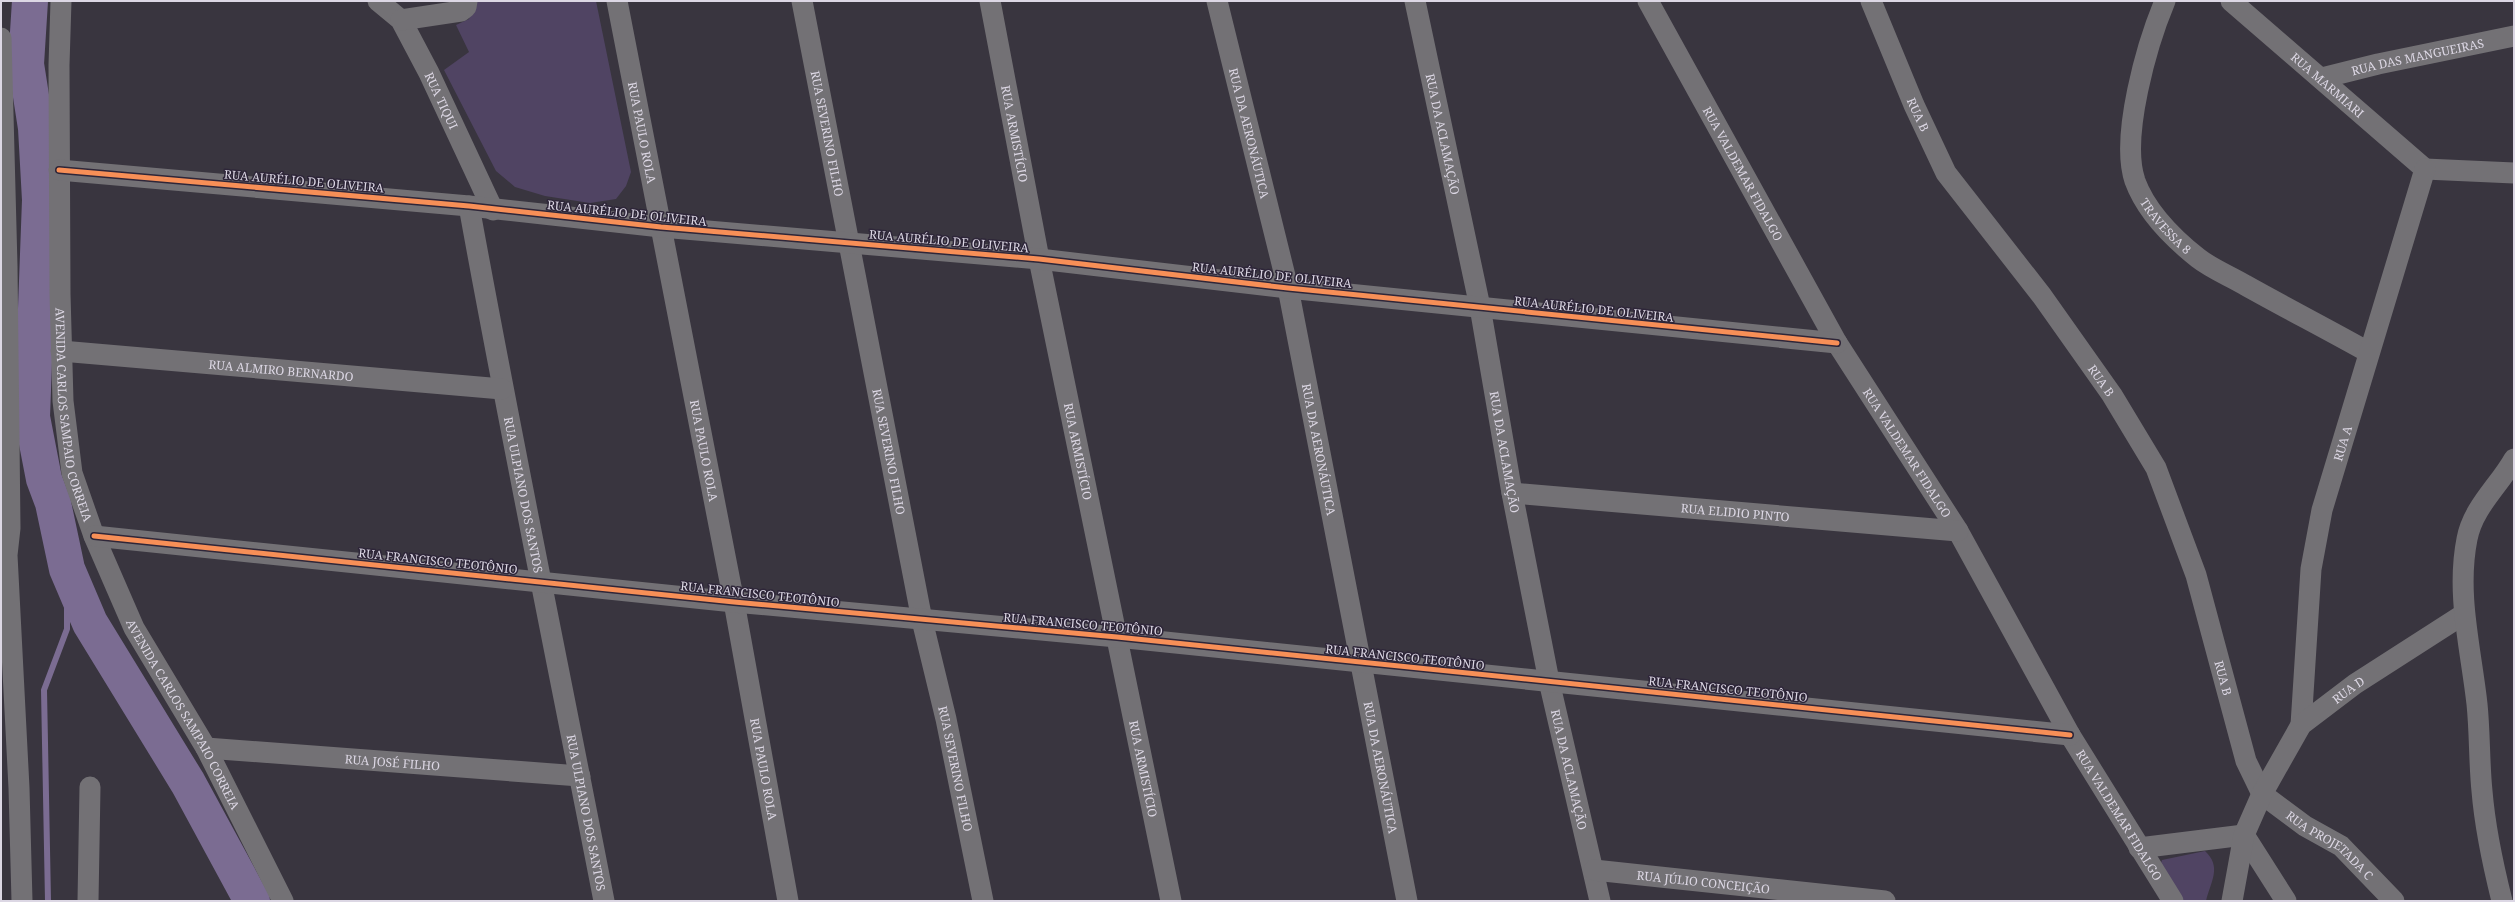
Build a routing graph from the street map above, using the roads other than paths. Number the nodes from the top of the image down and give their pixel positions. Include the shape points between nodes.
1 (61, 1) edge
2 (378, 1) edge
3 (467, 1) edge
4 (617, 1) edge
5 (802, 1) edge
6 (990, 1) edge
7 (1217, 1) edge
8 (1415, 1) edge
9 (1648, 1) edge
10 (1871, 1) edge
11 (2165, 1) edge
12 (2230, 1) edge
13 (401, 20) junction
14 (2514, 36) edge
15 (1, 38) edge
16 (2322, 78) junction
17 (2424, 169) junction
18 (59, 170) junction
19 (2514, 173) edge
20 (469, 206) junction
21 (493, 210) junction
22 (661, 227) junction
23 (849, 243) junction
24 (1039, 259) junction
25 (1288, 288) junction
26 (1480, 307) junction
27 (1837, 343) junction
28 (61, 351) junction
29 (2368, 352) junction
30 (502, 389) junction
31 (2514, 459) edge
32 (5, 492) edge
33 (1512, 493) junction
34 (1958, 531) junction
35 (94, 536) junction
36 (4, 555) edge
37 (542, 582) junction
38 (734, 602) junction
39 (2464, 614) junction
40 (922, 620) junction
41 (1117, 637) junction
42 (1362, 664) junction
43 (1549, 681) junction
44 (2301, 725) junction
45 (2070, 735) junction
46 (206, 748) junction
47 (580, 776) junction
48 (10, 787) edge
49 (90, 787) dead end
50 (2262, 794) junction
51 (2244, 835) junction
52 (2139, 848) junction
53 (1594, 870) junction
54 (22, 901) edge
55 (88, 901) edge
56 (283, 901) edge
57 (604, 901) edge
58 (788, 901) edge
59 (983, 901) edge
60 (1171, 901) edge
61 (1408, 901) edge
62 (1600, 901) edge
63 (1884, 901) edge
64 (2173, 901) edge
65 (2232, 901) edge
66 (2286, 901) edge
67 (2394, 901) edge
68 (2502, 901) edge

1 - 18 street, AVENIDA CARLOS SAMPAIO CORREIA
2 - 13 street, RUA TIQUI
3 - 13 street via 466,7 461,11
4 - 22 street, RUA PAULO ROLA
5 - 23 street, RUA SEVERINO FILHO
6 - 24 street, RUA ARMISTÍCIO
7 - 25 street, RUA DA AERONÁUTICA
8 - 26 street, RUA DA ACLAMAÇÃO
9 - 27 street, RUA VALDEMAR FIDALGO
10 - 50 street, RUA B via 1914,105 1946,173 2042,296 2112,395 2156,468 2196,575 2246,761
11 - 29 street, TRAVESSA 8 via 2157,20 2143,72 2132,127 2130,156 2136,181 2149,207 2175,237 2199,259
12 - 16 street, RUA MARMIARI
13 - 21 street, RUA TIQUI via 429,73
14 - 16 street, RUA DAS MANGUEIRAS
15 - 32 street via 7,266
16 - 17 street, RUA MARMIARI
17 - 19 street
17 - 29 street, RUA A
18 - 20 street, RUA AURÉLIO DE OLIVEIRA
18 - 28 street, AVENIDA CARLOS SAMPAIO CORREIA
20 - 21 street, RUA AURÉLIO DE OLIVEIRA
20 - 30 street, RUA ULPIANO DOS SANTOS
21 - 22 street, RUA AURÉLIO DE OLIVEIRA
22 - 23 street, RUA AURÉLIO DE OLIVEIRA
22 - 38 street, RUA PAULO ROLA
23 - 24 street, RUA AURÉLIO DE OLIVEIRA
23 - 40 street, RUA SEVERINO FILHO
24 - 25 street, RUA AURÉLIO DE OLIVEIRA
24 - 41 street, RUA ARMISTÍCIO
25 - 26 street, RUA AURÉLIO DE OLIVEIRA
25 - 42 street, RUA DA AERONÁUTICA
26 - 27 street, RUA AURÉLIO DE OLIVEIRA
26 - 33 street, RUA DA ACLAMAÇÃO
27 - 34 street, RUA VALDEMAR FIDALGO
28 - 30 street, RUA ALMIRO BERNARDO
28 - 35 street, AVENIDA CARLOS SAMPAIO CORREIA via 63,401 72,473
29 - 44 street, RUA A via 2322,510 2318,532 2312,569
30 - 37 street, RUA ULPIANO DOS SANTOS
31 - 39 street via 2474,516 2467,538 2463,571
32 - 36 street
33 - 34 street, RUA ELIDIO PINTO
33 - 43 street, RUA DA ACLAMAÇÃO
34 - 45 street, RUA VALDEMAR FIDALGO
35 - 37 street, RUA FRANCISCO TEOTÔNIO
35 - 46 street, AVENIDA CARLOS SAMPAIO CORREIA via 134,628
36 - 48 street
37 - 38 street, RUA FRANCISCO TEOTÔNIO
37 - 47 street, RUA ULPIANO DOS SANTOS
38 - 40 street, RUA FRANCISCO TEOTÔNIO
38 - 58 street, RUA PAULO ROLA
39 - 44 street, RUA D via 2355,684
39 - 68 street via 2480,731 2482,791 2490,852
40 - 41 street, RUA FRANCISCO TEOTÔNIO
40 - 59 street, RUA SEVERINO FILHO via 946,719
41 - 42 street, RUA FRANCISCO TEOTÔNIO
41 - 60 street, RUA ARMISTÍCIO
42 - 43 street, RUA FRANCISCO TEOTÔNIO
42 - 61 street, RUA DA AERONÁUTICA
43 - 45 street, RUA FRANCISCO TEOTÔNIO
43 - 53 street, RUA DA ACLAMAÇÃO
44 - 50 street, RUA D
45 - 52 street, RUA VALDEMAR FIDALGO
46 - 47 street, RUA JOSÉ FILHO
46 - 56 street, AVENIDA CARLOS SAMPAIO CORREIA
47 - 57 street, RUA ULPIANO DOS SANTOS
48 - 54 street
49 - 55 street
50 - 51 street, RUA D
50 - 67 street, RUA PROJETADA C via 2306,826 2340,846
51 - 52 street
51 - 65 street, RUA D
51 - 66 street
52 - 64 street, RUA VALDEMAR FIDALGO
53 - 62 street, RUA DA ACLAMAÇÃO
53 - 63 street, RUA JÚLIO CONCEIÇÃO

